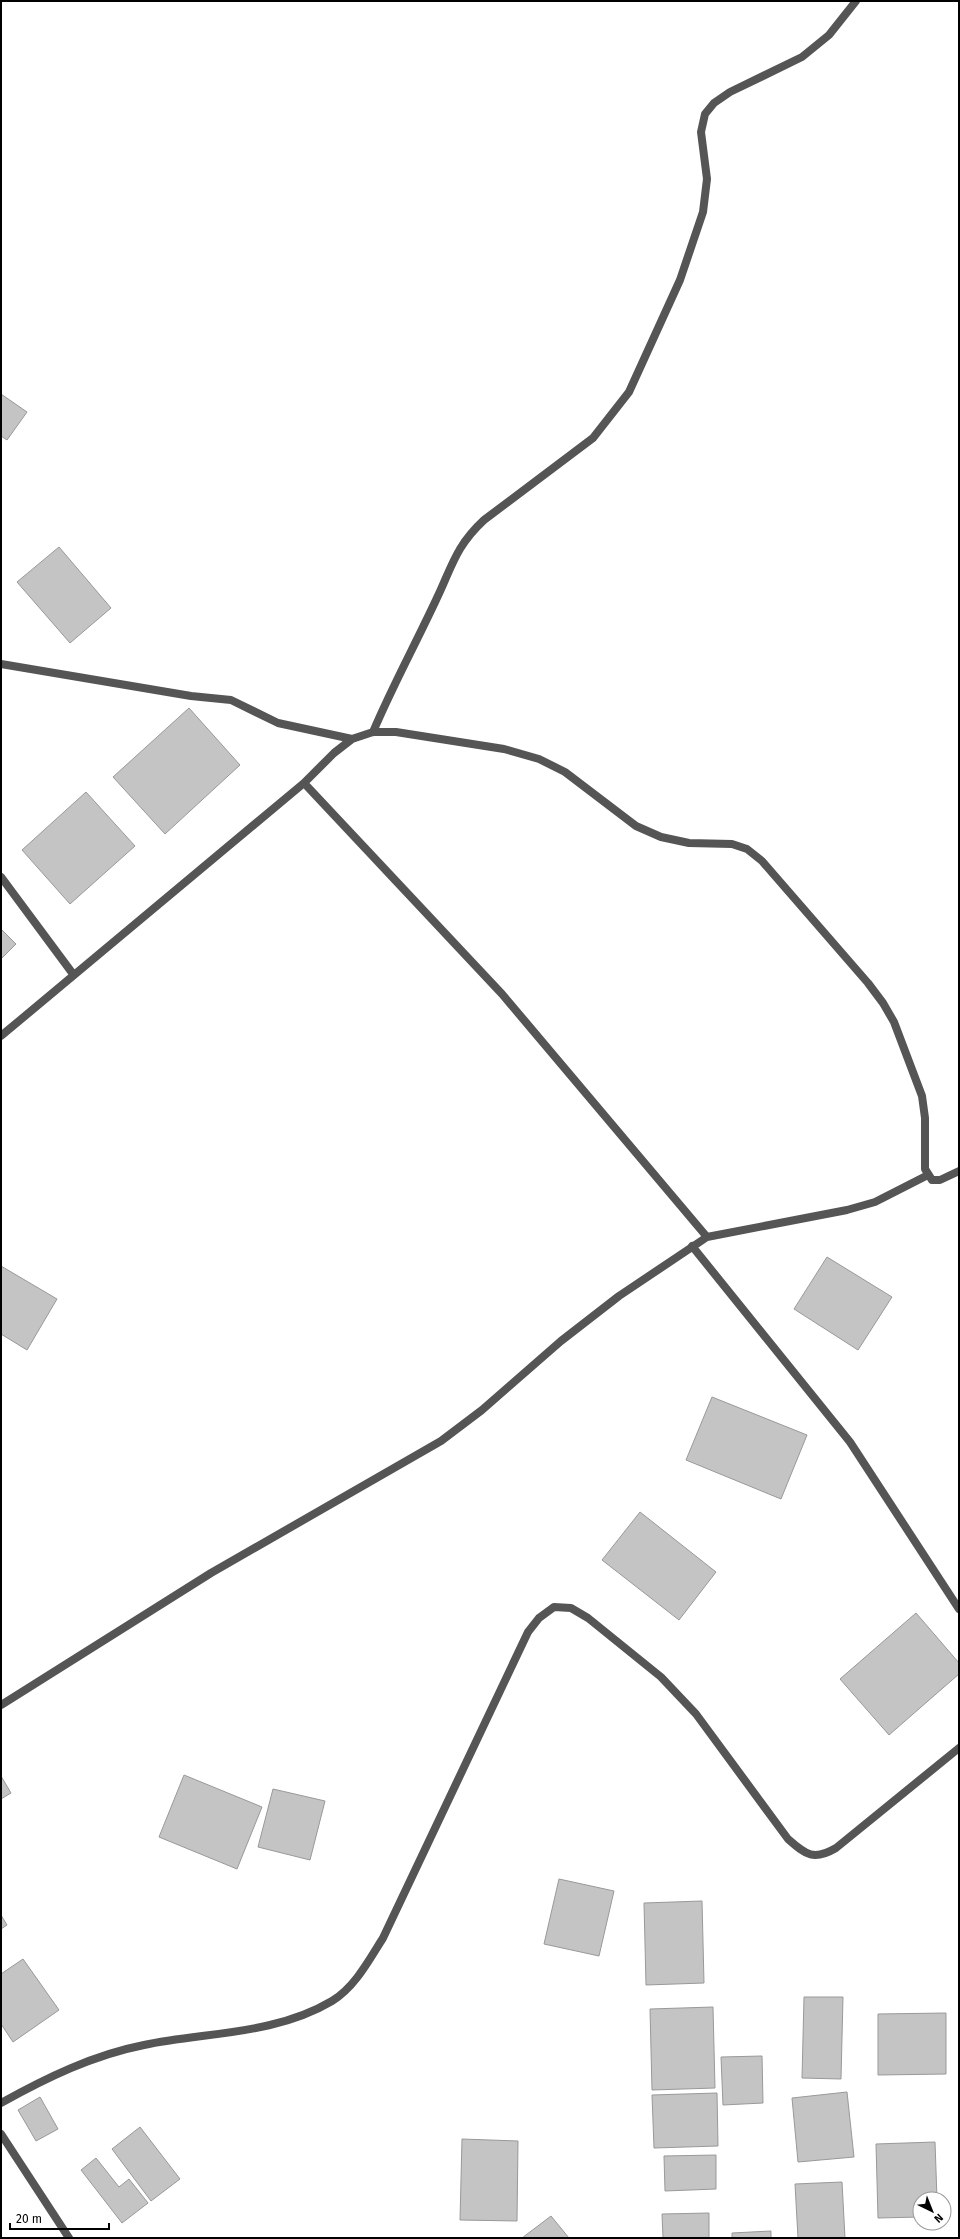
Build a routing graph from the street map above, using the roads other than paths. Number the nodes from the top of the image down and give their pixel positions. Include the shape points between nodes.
1 (856, 1) edge
2 (1, 664) edge
3 (373, 732) junction
4 (352, 739) junction
5 (304, 783) junction
6 (1, 877) edge
7 (73, 974) junction
8 (1, 1036) edge
9 (959, 1171) edge
10 (928, 1175) junction
11 (707, 1237) junction
12 (692, 1246) junction
13 (959, 1609) edge
14 (1, 1705) edge
15 (959, 1748) edge
16 (1, 2103) edge
17 (1, 2134) edge
18 (69, 2238) edge

1 - 3 street via 829,35 802,57 730,92 714,103 705,114 701,132 707,179 703,212 680,280 629,392 593,438 469,534 457,551
2 - 4 street via 191,696 231,700 278,723
3 - 4 street
3 - 10 street via 396,732 504,749 539,759 565,772 636,826 661,837 689,842 732,844 746,849 762,862 868,983 894,1022 922,1096 925,1118 925,1169
4 - 5 street
5 - 7 street
5 - 11 street via 502,994
6 - 7 street
7 - 8 street
9 - 10 street via 940,1180 932,1180
10 - 11 street via 875,1202 847,1210
11 - 12 street
12 - 13 street via 850,1442
12 - 14 street via 618,1296 561,1341 504,1392 441,1441 212,1573
15 - 16 street via 836,1848 812,1856 801,1851 788,1839 696,1714 661,1677 588,1618 571,1608 554,1607 539,1618 528,1632 383,1938 359,1977 333,2001 292,2019 226,2034 144,2045 88,2060
17 - 18 street

